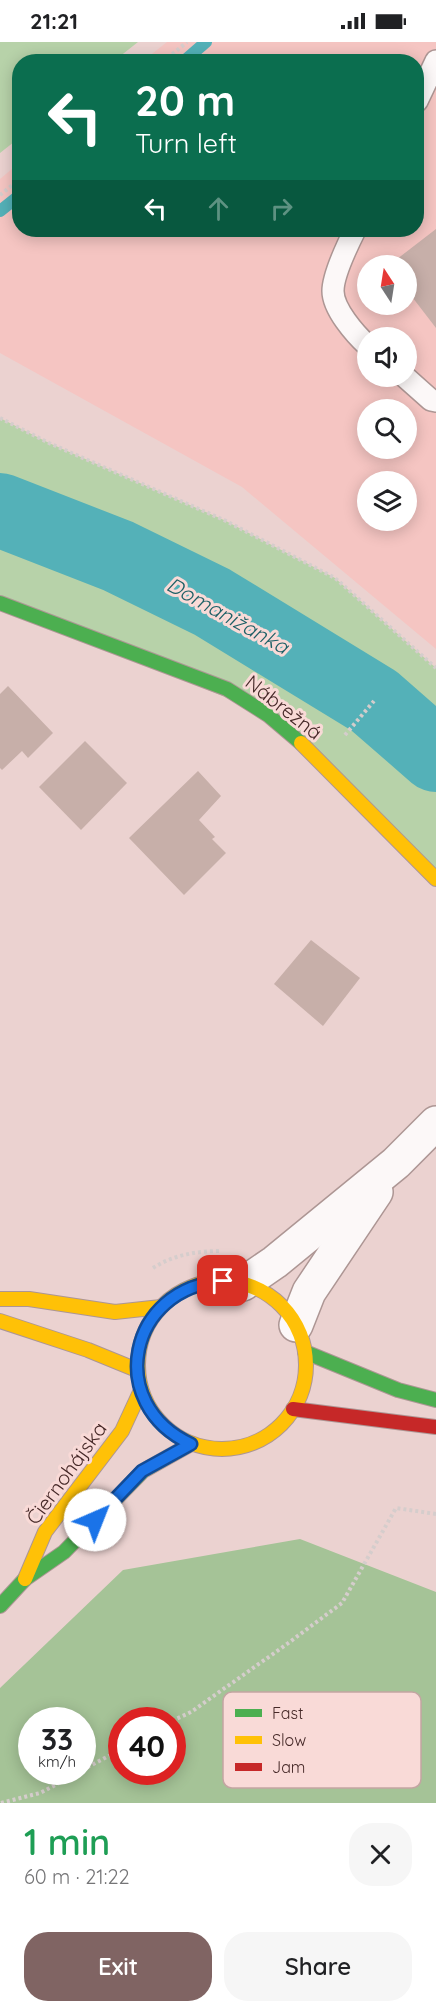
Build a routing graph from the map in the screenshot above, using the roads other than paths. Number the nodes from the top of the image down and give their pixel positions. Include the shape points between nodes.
1 (436, 61) edge
2 (424, 86) edge
3 (352, 237) edge
4 (357, 337) edge
5 (416, 387) edge
6 (436, 401) edge
7 (0, 603) edge
8 (436, 879) edge
9 (436, 1123) edge
10 (396, 1163) junction
11 (243, 1284) junction
12 (0, 1299) edge
13 (161, 1307) junction
14 (0, 1321) edge
15 (300, 1338) junction
16 (137, 1370) junction
17 (141, 1390) junction
18 (436, 1400) edge
19 (293, 1409) junction
20 (436, 1427) edge
21 (191, 1444) junction
22 (24, 1579) junction
23 (0, 1606) edge

1 - 2 lane
3 - 4 lane via 333,292 341,314
5 - 6 lane
7 - 8 main road, Nábrežná via 227,689 268,715 309,750
9 - 10 street
10 - 11 street
10 - 15 street via 309,1292
11 - 13 main road via 223,1281 194,1286
11 - 15 main road via 269,1296 284,1309
12 - 13 main road via 115,1312
13 - 16 main road via 145,1331
14 - 16 main road
15 - 18 main road via 398,1390
15 - 19 main road via 305,1382
16 - 17 main road
17 - 21 main road via 156,1419
17 - 22 main road, Čiernohájska via 122,1431 45,1532
19 - 20 main road
19 - 21 main road via 269,1435 249,1445 226,1450
21 - 22 main road, Čiernohájska via 142,1471 64,1552
22 - 23 main road, Čiernohájska

